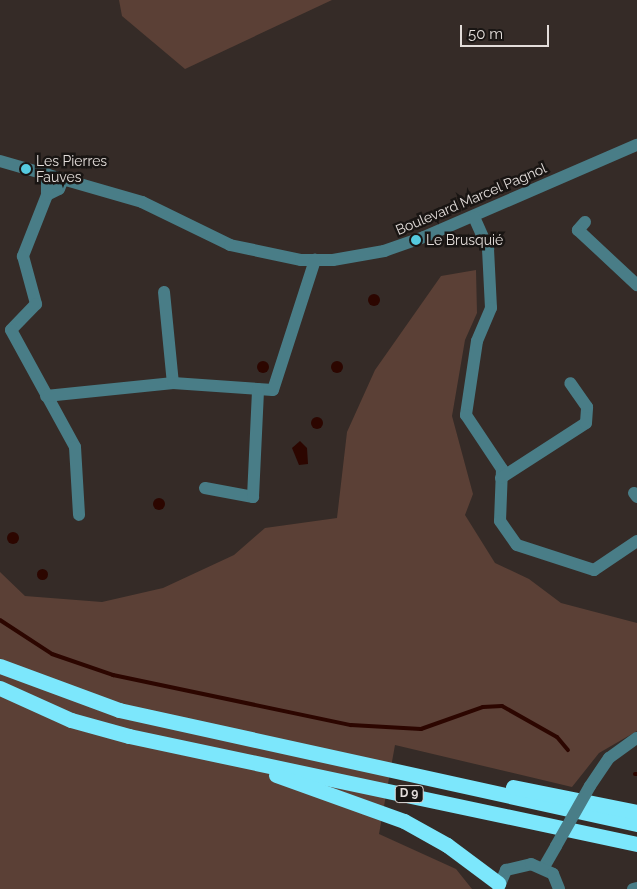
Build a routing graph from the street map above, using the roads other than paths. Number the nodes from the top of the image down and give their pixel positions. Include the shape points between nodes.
1 (637, 145) edge
2 (0, 161) edge
3 (47, 174) junction
4 (63, 179) junction
5 (47, 195) junction
6 (474, 217) junction
7 (585, 222) dead end
8 (315, 260) junction
9 (637, 285) edge
10 (164, 292) dead end
11 (570, 382) dead end
12 (173, 383) junction
13 (258, 390) junction
14 (46, 396) junction
15 (501, 478) junction
16 (205, 488) dead end
17 (80, 515) dead end
18 (637, 540) edge
19 (0, 661) edge
20 (0, 666) edge
21 (42, 684) junction
22 (0, 688) edge
23 (637, 738) edge
24 (181, 747) junction
25 (444, 779) junction
26 (637, 812) edge
27 (637, 824) edge
28 (637, 844) edge
29 (544, 867) junction
30 (498, 886) edge
31 (561, 887) edge
32 (637, 888) edge
33 (633, 889) edge

1 - 6 street, Boulevard Marcel Pagnol
2 - 3 street, Boulevard Marcel Pagnol
3 - 4 street, Boulevard Marcel Pagnol
3 - 5 street
4 - 5 street via 59,189
4 - 8 street, Boulevard Marcel Pagnol via 142,202 230,245 262,254
5 - 14 street via 22,256 36,304 11,330
6 - 8 street, Boulevard Marcel Pagnol via 384,251
6 - 15 street via 488,249 491,308 478,341 466,415 502,469
7 - 9 street via 578,230
8 - 13 street via 273,390
10 - 12 street
11 - 15 street via 587,407 586,423
12 - 13 street
12 - 14 street
13 - 16 street via 253,497
14 - 17 street via 75,447
15 - 18 street via 500,521 517,545 594,570
19 - 21 highway
20 - 21 highway, D 9
21 - 25 highway, D 9 via 119,710
22 - 24 highway, D 9 via 71,720
23 - 29 street, bridge via 609,758
24 - 28 highway, D 9
24 - 30 highway via 339,794 404,821 447,845
25 - 26 highway via 536,790
25 - 27 highway, D 9
29 - 30 street via 517,865 506,870
29 - 31 street
32 - 33 street

